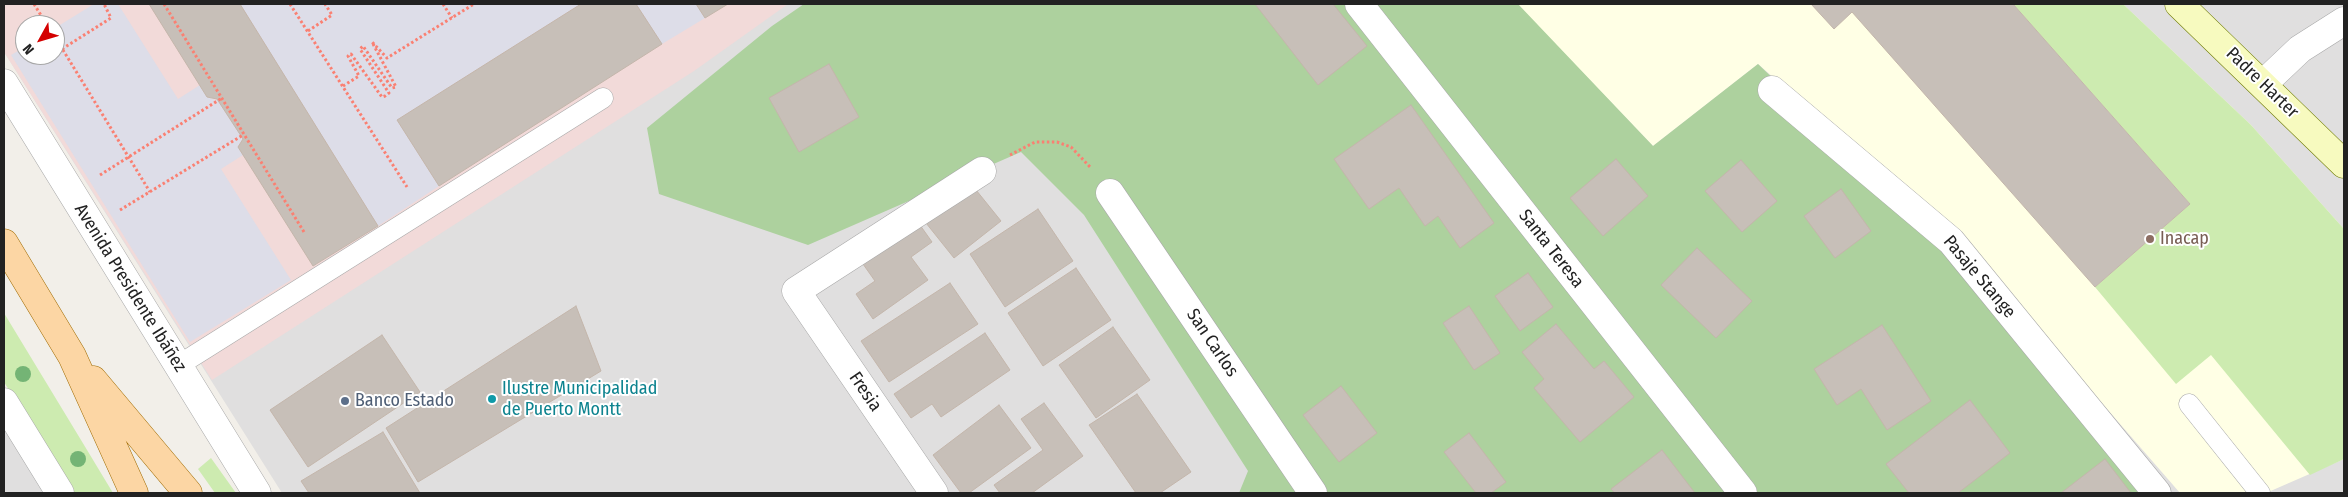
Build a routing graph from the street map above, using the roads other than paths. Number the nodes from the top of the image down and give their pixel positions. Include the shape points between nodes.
1 (1359, 4) edge
2 (2179, 4) edge
3 (2344, 20) edge
4 (4, 83) edge
5 (2263, 84) junction
6 (1772, 90) dead end
7 (603, 98) dead end
8 (2344, 164) edge
9 (982, 171) road end
10 (1110, 193) road end
11 (4, 243) edge
12 (72, 356) junction
13 (179, 365) junction
14 (2189, 404) dead end
15 (8, 419) edge
16 (60, 493) edge
17 (134, 493) edge
18 (188, 493) edge
19 (257, 493) edge
20 (934, 493) edge
21 (1313, 493) edge
22 (1743, 493) edge
23 (2156, 493) edge
24 (2260, 493) edge

1 - 22 street, Santa Teresa
2 - 5 main road, Padre Harter
3 - 5 street via 2300,49
4 - 13 street, Avenida Presidente Ibáñez
5 - 8 main road, Padre Harter
6 - 23 street, Pasaje Stange via 1951,241
7 - 13 lane
9 - 20 street, Fresia via 796,291
10 - 21 street, San Carlos
11 - 12 main road
12 - 17 main road
12 - 18 main road
13 - 19 street, Avenida Presidente Ibáñez
14 - 24 lane
15 - 16 street

